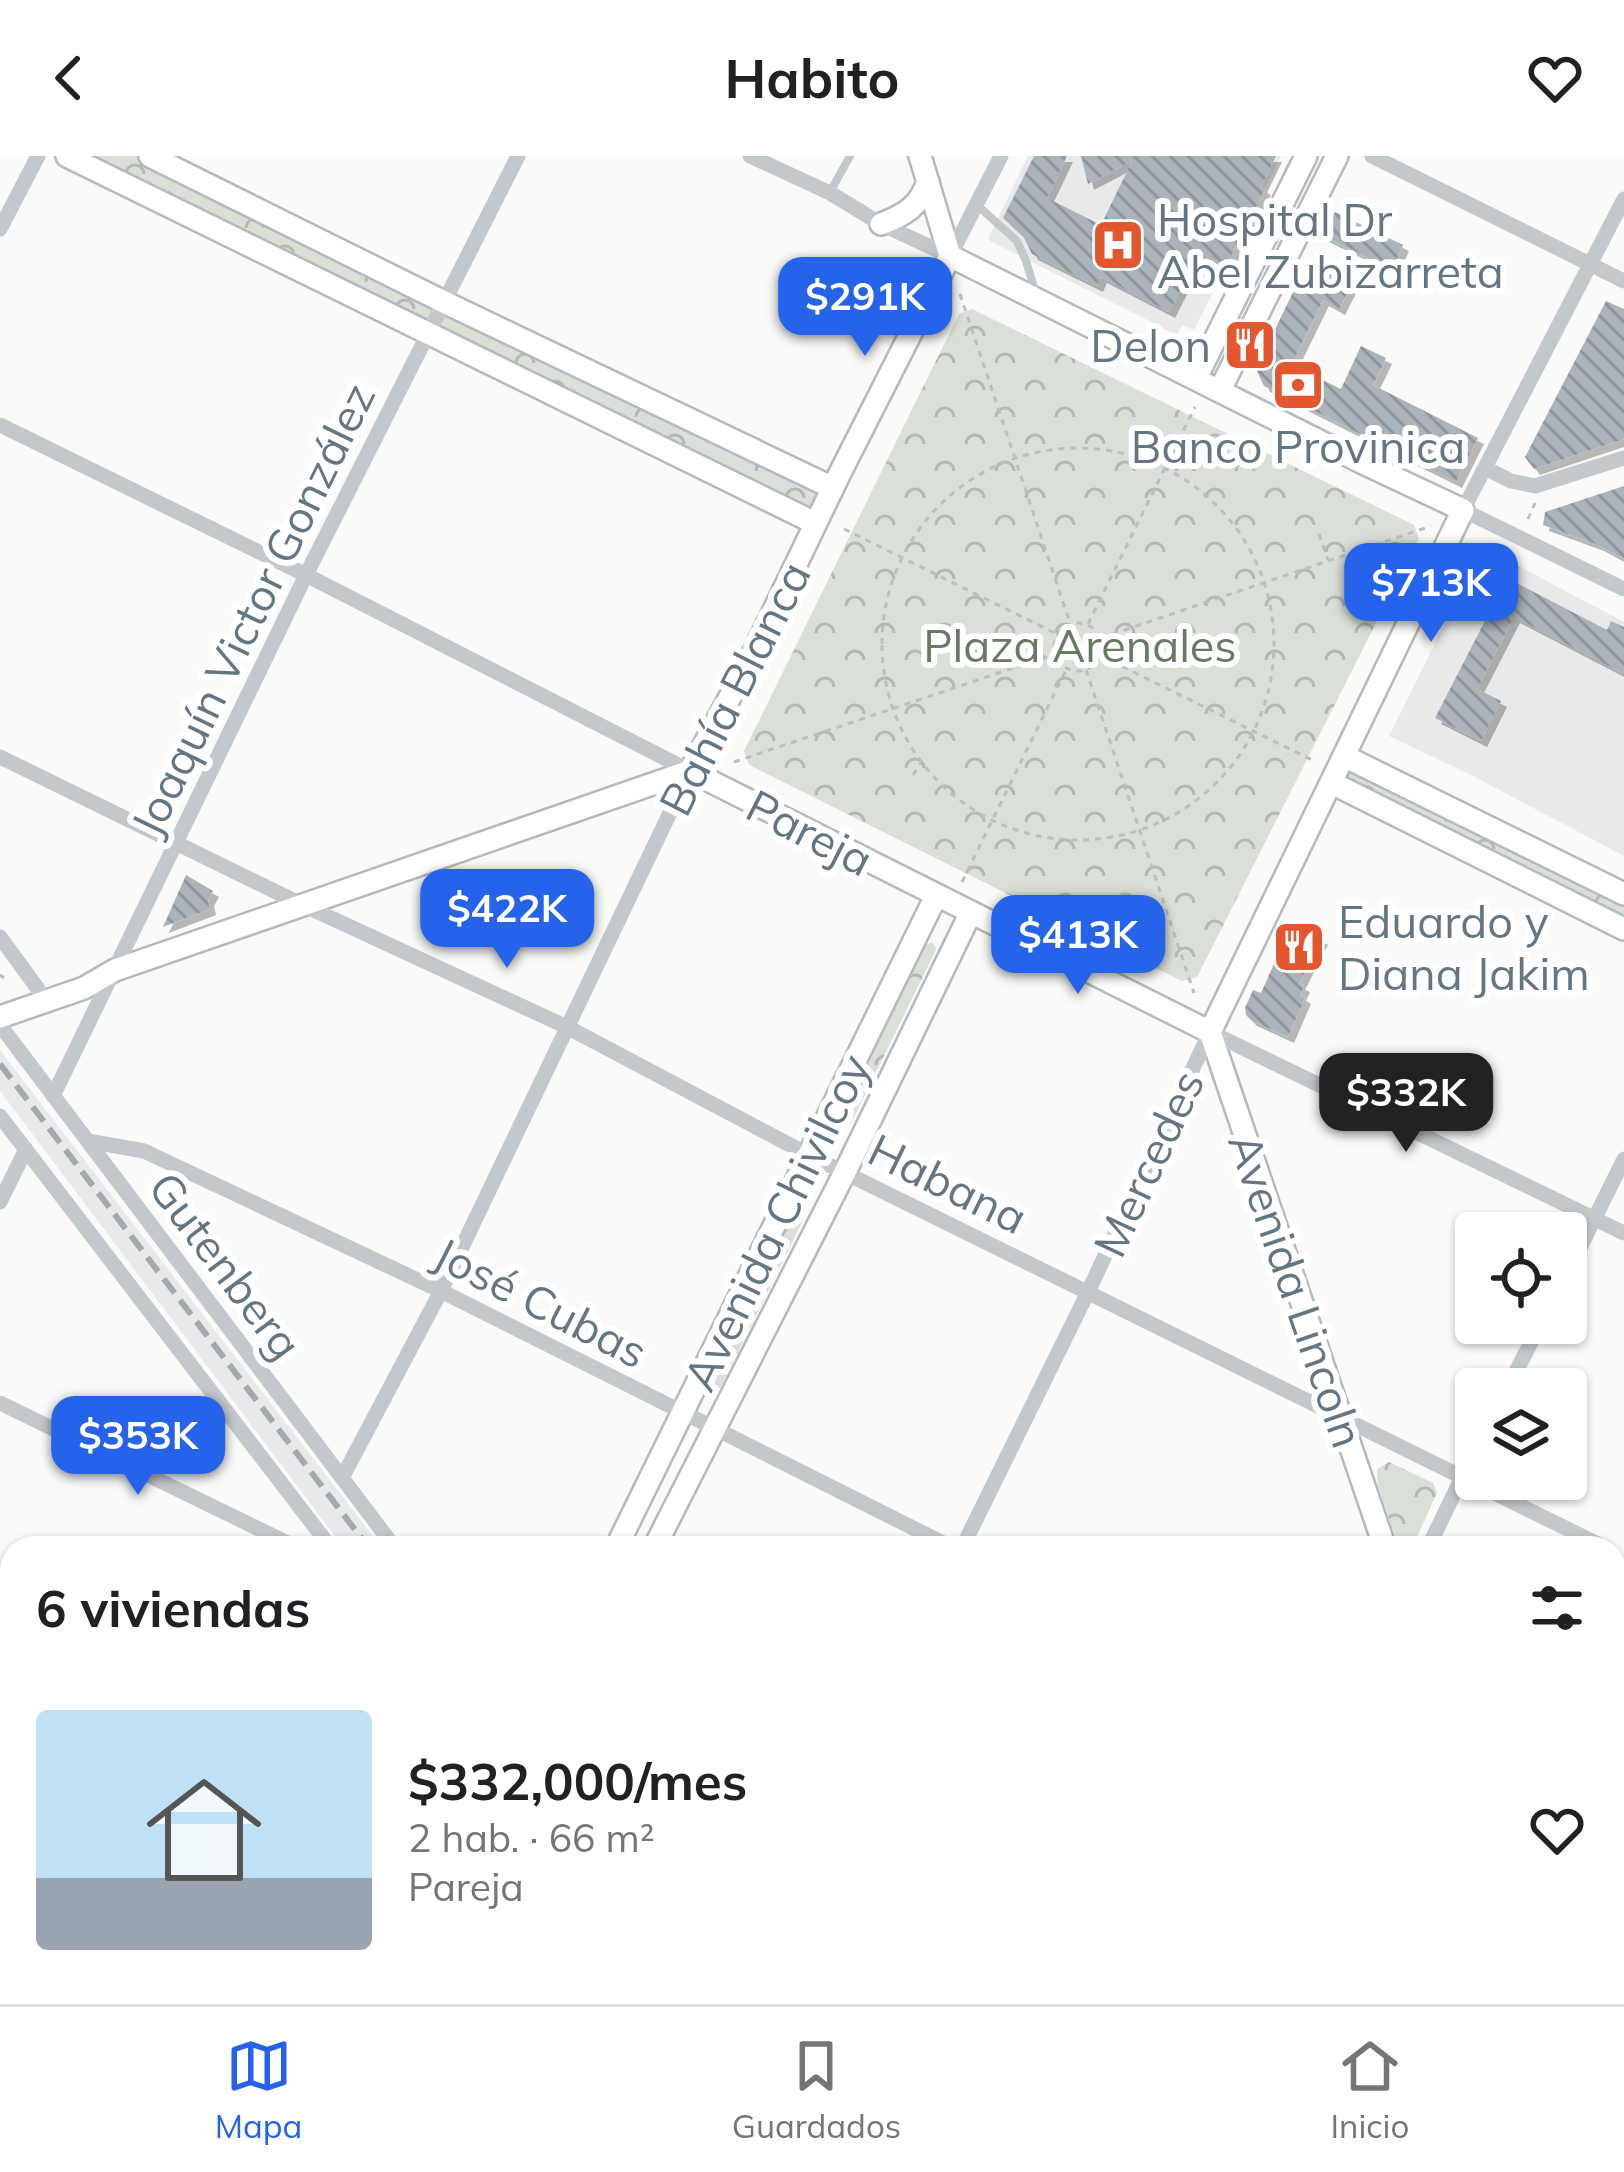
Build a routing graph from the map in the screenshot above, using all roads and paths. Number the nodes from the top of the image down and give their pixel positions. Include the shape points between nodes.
1 (38, 156) edge
2 (67, 156) edge
3 (150, 156) edge
4 (518, 156) edge
5 (751, 156) edge
6 (850, 156) edge
7 (920, 156) edge
8 (1001, 156) edge
9 (1306, 156) edge
10 (1337, 156) edge
11 (1372, 156) edge
12 (928, 181) junction
13 (830, 193) junction
14 (1624, 199) edge
15 (977, 205) junction
16 (881, 224) junction
17 (0, 229) edge
18 (950, 256) junction
19 (1592, 264) junction
20 (1624, 280) edge
21 (959, 294) dead end
22 (444, 302) junction
23 (1038, 302) junction
24 (430, 332) junction
25 (1196, 378) junction
26 (1220, 390) junction
27 (1195, 407) dead end
28 (0, 424) edge
29 (1015, 458) junction
30 (1624, 458) edge
31 (1165, 468) junction
32 (1485, 468) junction
33 (833, 488) junction
34 (1535, 503) dead end
35 (1463, 510) junction
36 (1528, 519) dead end
37 (815, 524) junction
38 (1433, 525) dead end
39 (844, 530) dead end
40 (1319, 534) dead end
41 (902, 558) junction
42 (1328, 561) junction
43 (1307, 568) junction
44 (306, 575) junction
45 (1310, 575) dead end
46 (1264, 583) junction
47 (1624, 589) edge
48 (1070, 623) junction
49 (1088, 624) junction
50 (1057, 634) junction
51 (1101, 638) junction
52 (1054, 654) junction
53 (1101, 656) junction
54 (1067, 668) junction
55 (1086, 670) junction
56 (893, 709) junction
57 (1254, 731) junction
58 (0, 757) edge
59 (1346, 757) junction
60 (922, 761) junction
61 (1314, 761) dead end
62 (734, 762) dead end
63 (690, 771) junction
64 (913, 776) dead end
65 (1332, 783) junction
66 (992, 820) junction
67 (1139, 831) junction
68 (178, 843) junction
69 (962, 882) dead end
70 (1624, 894) edge
71 (936, 896) junction
72 (303, 905) junction
73 (971, 912) junction
74 (1624, 929) edge
75 (0, 937) edge
76 (116, 970) junction
77 (38, 989) junction
78 (1194, 993) dead end
79 (0, 1002) edge
80 (0, 1021) edge
81 (568, 1027) junction
82 (1210, 1031) junction
83 (53, 1096) junction
84 (0, 1116) edge
85 (88, 1141) junction
86 (26, 1148) junction
87 (809, 1155) junction
88 (1624, 1160) edge
89 (844, 1172) junction
90 (0, 1202) edge
91 (1595, 1219) junction
92 (1624, 1233) edge
93 (1587, 1235) edge
94 (441, 1291) junction
95 (1088, 1292) junction
96 (0, 1403) edge
97 (682, 1413) junction
98 (1340, 1418) junction
99 (713, 1429) junction
100 (1455, 1474) edge
101 (342, 1478) junction
102 (1455, 1490) edge
103 (1508, 1500) edge
104 (273, 1536) edge
105 (317, 1536) edge
106 (385, 1536) edge
107 (622, 1536) edge
108 (660, 1536) edge
109 (933, 1536) edge
110 (964, 1536) edge
111 (1381, 1536) edge
112 (1434, 1536) edge
113 (1581, 1536) edge

1 - 17 street
2 - 24 street
3 - 22 street
4 - 22 street, Joaquín Victor González
5 - 13 street
6 - 13 lane
7 - 12 street
8 - 15 street, Bahía Blanca
9 - 25 street
10 - 26 street
11 - 19 street
12 - 16 street via 912,210
12 - 18 street
13 - 16 street
14 - 19 street, Mercedes
15 - 18 street, Bahía Blanca
15 - 23 lane via 1016,241
16 - 18 street
18 - 23 street
18 - 33 street, Bahía Blanca
19 - 20 street
19 - 32 street, Mercedes
21 - 29 path
22 - 24 street, Joaquín Victor González
22 - 33 street
23 - 25 street
24 - 37 street
24 - 44 street, Joaquín Victor González
25 - 26 street
26 - 35 street
27 - 31 path
28 - 44 street, Pareja
29 - 31 path via 1090,448
29 - 41 path via 948,496
29 - 48 path
30 - 32 street via 1535,486
31 - 46 path via 1226,516
31 - 49 path
32 - 35 street, Mercedes
33 - 37 street, Bahía Blanca
34 - 36 path
35 - 47 street
35 - 59 street, Mercedes
37 - 63 street, Bahía Blanca
38 - 42 path
39 - 41 path
40 - 42 path
41 - 50 path
41 - 56 path via 882,632
42 - 43 path
43 - 45 path
43 - 46 path
44 - 63 street, Pareja
44 - 68 street, Joaquín Victor González
46 - 51 path
46 - 57 path via 1274,658
48 - 49 path
48 - 50 path
49 - 51 path
50 - 52 path
51 - 53 path
52 - 54 path
52 - 56 path
53 - 55 path
53 - 57 path
54 - 55 path
54 - 66 path
55 - 67 path
56 - 60 path
56 - 62 path
57 - 61 path
57 - 67 path via 1207,793
58 - 68 street, Habana
59 - 65 street, Mercedes
59 - 70 street
60 - 64 path
60 - 66 path
63 - 71 street, Pareja
63 - 72 street
63 - 81 street, Bahía Blanca
65 - 74 street
65 - 82 street, Mercedes
66 - 67 path via 1065,840
66 - 69 path
67 - 78 path
68 - 72 street, Habana
68 - 76 street, Joaquín Victor González
71 - 73 street, Pareja
71 - 87 street, Avenida Chivilcoy
72 - 76 street
72 - 81 street, Habana
73 - 82 street, Pareja
73 - 89 street, Avenida Chivilcoy
75 - 77 street
76 - 77 street
76 - 80 street
76 - 83 street, Joaquín Victor González
77 - 79 street
80 - 83 street, Gutenberg
81 - 87 street, Habana
81 - 94 street, Bahía Blanca
82 - 91 street, Pareja
82 - 95 street, Mercedes
82 - 98 street, Avenida Lincoln
83 - 85 street, Gutenberg
84 - 86 street, Gutenberg
85 - 94 street, José Cubas via 144,1151
85 - 101 street, Gutenberg
86 - 90 street
86 - 105 street, Gutenberg
87 - 89 street, Habana
87 - 97 street, Avenida Chivilcoy
88 - 91 street
89 - 95 street, Habana
89 - 99 street, Avenida Chivilcoy
91 - 92 street, Pareja
91 - 93 street
94 - 97 street, José Cubas
94 - 101 street, Bahía Blanca
95 - 98 street, Habana
95 - 110 street, Mercedes
96 - 104 street
97 - 99 street, José Cubas
97 - 107 street, Avenida Chivilcoy
98 - 100 street, Habana
98 - 111 street, Avenida Lincoln
99 - 108 street, Avenida Chivilcoy
99 - 109 street, José Cubas
101 - 106 street, Gutenberg
102 - 112 street
103 - 113 street, Habana

